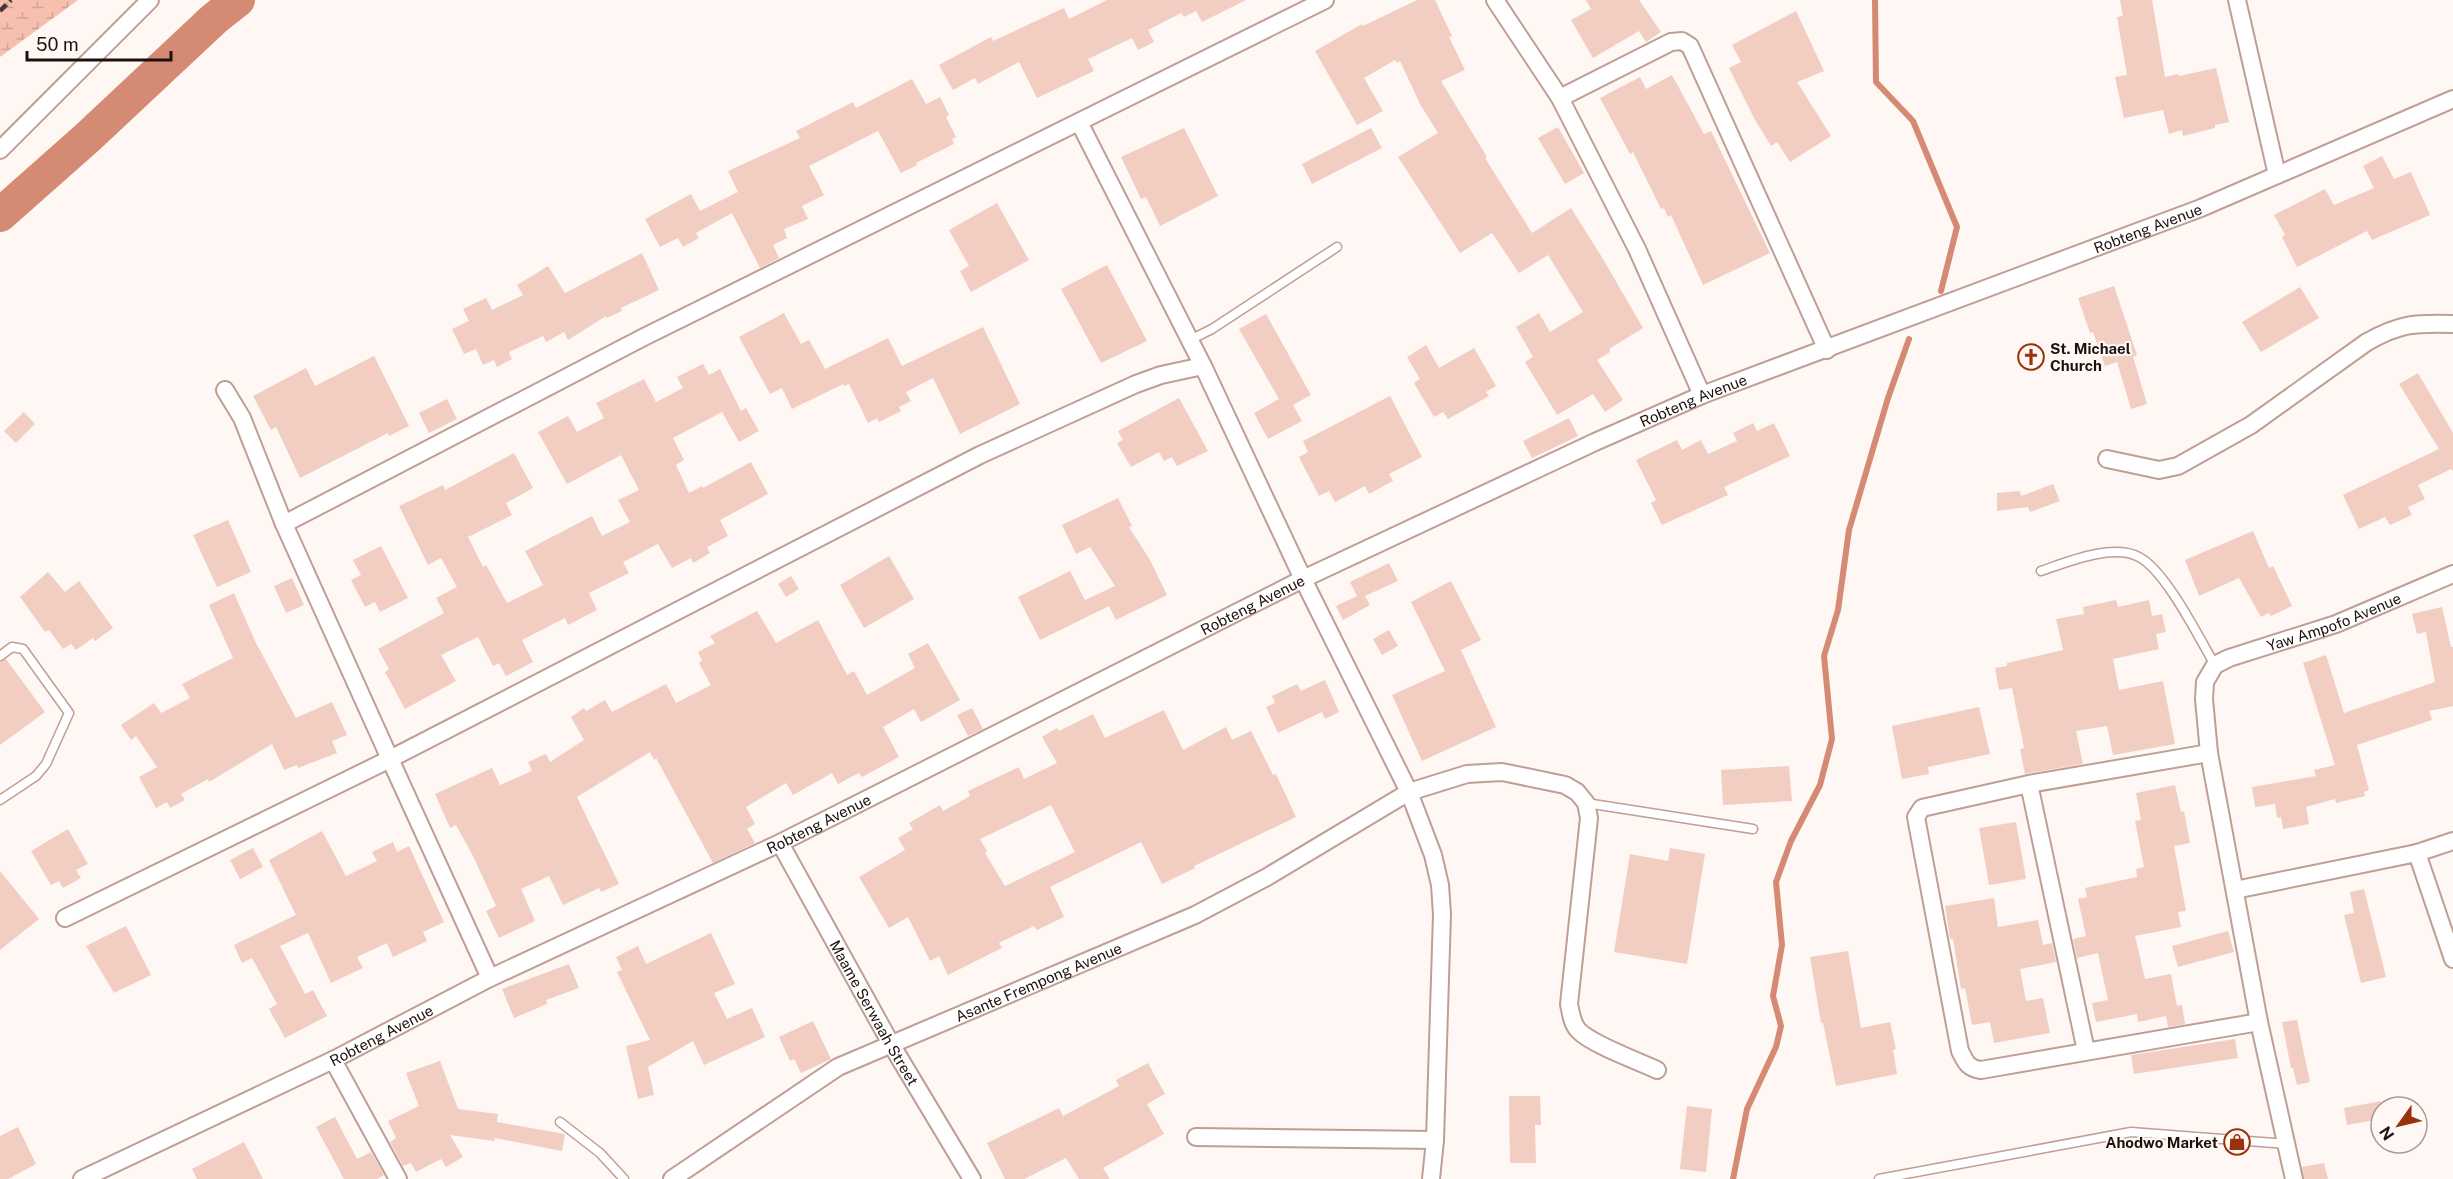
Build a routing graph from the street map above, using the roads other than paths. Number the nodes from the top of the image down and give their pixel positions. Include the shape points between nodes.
1 (150, 0) edge
2 (1325, 0) edge
3 (1495, 0) edge
4 (2237, 0) edge
5 (1560, 99) junction
6 (2453, 99) edge
7 (1079, 122) junction
8 (0, 150) edge
9 (2277, 175) junction
10 (1337, 247) dead end
11 (2453, 324) edge
12 (1190, 340) junction
13 (1827, 350) junction
14 (1203, 366) junction
15 (225, 390) dead end
16 (1702, 395) junction
17 (2108, 459) dead end
18 (284, 524) junction
19 (2042, 571) dead end
20 (2453, 574) edge
21 (1303, 579) junction
22 (0, 656) edge
23 (2216, 665) junction
24 (2209, 753) junction
25 (390, 759) junction
26 (2029, 784) junction
27 (1409, 792) junction
28 (0, 800) edge
29 (1586, 803) junction
30 (1753, 829) dead end
31 (2453, 841) edge
32 (780, 843) junction
33 (2417, 854) junction
34 (2235, 890) junction
35 (65, 918) dead end
36 (2453, 959) edge
37 (490, 978) junction
38 (2259, 1022) junction
39 (891, 1044) junction
40 (2086, 1051) junction
41 (333, 1060) junction
42 (1657, 1070) dead end
43 (560, 1122) dead end
44 (1196, 1137) dead end
45 (1436, 1140) junction
46 (2287, 1144) junction
47 (82, 1179) edge
48 (398, 1179) edge
49 (624, 1179) edge
50 (672, 1179) edge
51 (972, 1179) edge
52 (1431, 1179) edge
53 (1879, 1179) edge
54 (2294, 1179) edge

1 - 8 street
2 - 7 street
3 - 5 street
4 - 9 street
5 - 13 street via 1671,42 1682,41 1690,46
5 - 16 street via 1637,249
6 - 9 street, Robteng Avenue
7 - 12 street
7 - 18 street via 644,337
9 - 13 street, Robteng Avenue via 2201,208
10 - 12 lane
11 - 17 street via 2412,323 2388,330 2251,425 2178,466 2159,470
12 - 14 street
13 - 16 street, Robteng Avenue
14 - 21 street
14 - 25 street via 1136,384 980,455
15 - 18 street via 242,418
16 - 21 street, Robteng Avenue
18 - 25 street
19 - 23 lane via 2091,554 2139,556 2159,575
20 - 23 street, Yaw Ampofo Avenue via 2336,624
21 - 27 street
21 - 32 street, Robteng Avenue
22 - 28 lane via 12,647 23,650 69,713 46,765
23 - 24 street via 2205,682
24 - 26 street
24 - 34 street
25 - 35 street
25 - 37 street
26 - 40 street
26 - 40 street via 1922,808 1916,817 1960,1051 1966,1064 1981,1070
27 - 29 street, Asante Frempong Avenue via 1467,774 1502,772 1565,785
27 - 39 street, Asante Frempong Avenue via 1195,915
27 - 45 street via 1440,885
29 - 30 lane
29 - 42 street via 1589,818 1569,1004 1571,1018 1588,1038
31 - 33 street
32 - 37 street, Robteng Avenue
32 - 39 street, Maame Serwaah Street
33 - 34 street
33 - 36 street
34 - 38 street
37 - 41 street, Robteng Avenue
38 - 40 street
38 - 46 street
39 - 50 street, Asante Frempong Avenue via 831,1071
39 - 51 street, Maame Serwaah Street
41 - 47 street, Robteng Avenue
41 - 48 street
43 - 49 lane via 600,1153
44 - 45 street
45 - 52 street
46 - 53 lane via 2131,1131
46 - 54 street

